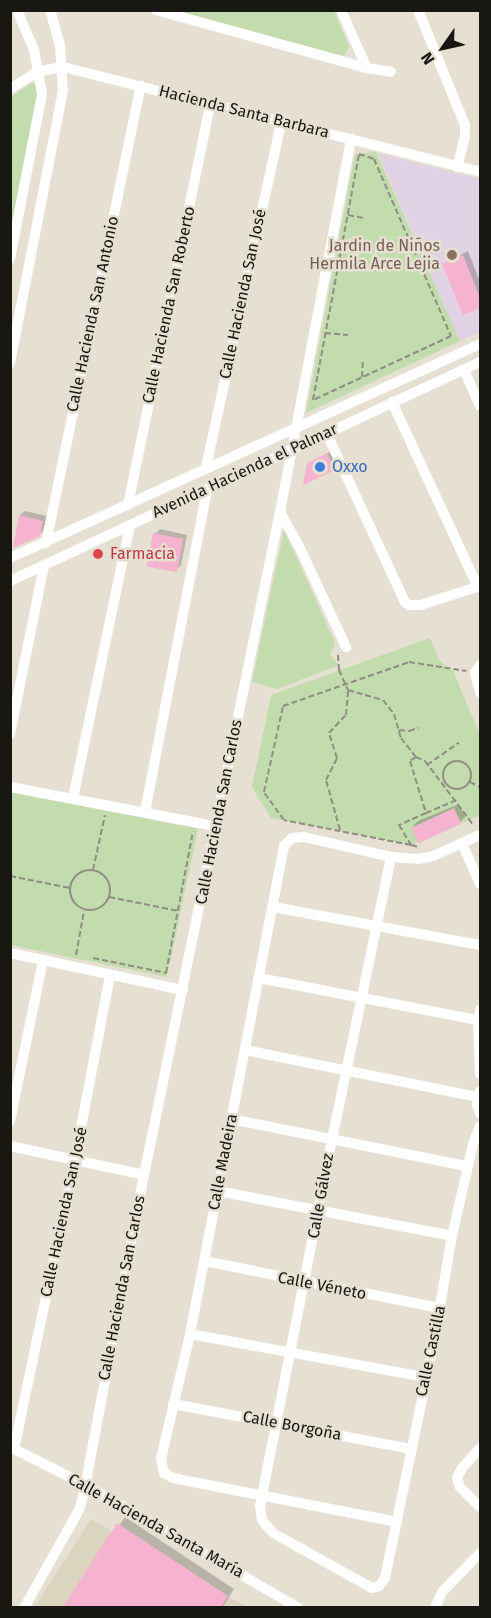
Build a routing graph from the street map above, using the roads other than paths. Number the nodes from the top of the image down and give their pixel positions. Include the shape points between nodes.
1 (17, 10) edge
2 (50, 10) edge
3 (156, 10) edge
4 (341, 10) edge
5 (418, 10) edge
6 (63, 67) junction
7 (367, 68) junction
8 (39, 71) junction
9 (391, 72) dead end
10 (141, 86) junction
11 (10, 89) edge
12 (210, 104) junction
13 (281, 122) junction
14 (351, 139) junction
15 (457, 167) junction
16 (480, 172) edge
17 (10, 260) edge
18 (480, 344) edge
19 (480, 362) edge
20 (10, 363) edge
21 (464, 370) junction
22 (392, 402) junction
23 (480, 406) edge
24 (296, 426) junction
25 (326, 432) junction
26 (291, 448) junction
27 (206, 467) junction
28 (207, 489) junction
29 (128, 505) junction
30 (280, 512) junction
31 (130, 525) junction
32 (46, 543) junction
33 (10, 558) edge
34 (44, 565) junction
35 (10, 581) edge
36 (479, 586) edge
37 (346, 647) road end
38 (478, 669) edge
39 (480, 692) edge
40 (10, 734) edge
41 (10, 787) edge
42 (73, 798) junction
43 (145, 812) junction
44 (215, 826) junction
45 (480, 835) edge
46 (462, 843) junction
47 (391, 857) junction
48 (480, 884) edge
49 (273, 907) junction
50 (377, 926) junction
51 (480, 945) edge
52 (10, 953) edge
53 (43, 960) junction
54 (110, 975) junction
55 (259, 978) junction
56 (183, 990) junction
57 (363, 996) junction
58 (479, 1015) edge
59 (245, 1050) junction
60 (348, 1069) junction
61 (480, 1074) edge
62 (479, 1094) edge
63 (480, 1113) edge
64 (231, 1119) junction
65 (10, 1121) edge
66 (480, 1126) edge
67 (332, 1139) junction
68 (10, 1146) edge
69 (75, 1159) junction
70 (467, 1166) junction
71 (144, 1174) junction
72 (217, 1191) junction
73 (319, 1213) junction
74 (452, 1236) junction
75 (204, 1261) junction
76 (305, 1283) junction
77 (440, 1308) junction
78 (190, 1334) junction
79 (289, 1352) junction
80 (425, 1377) junction
81 (173, 1404) junction
82 (276, 1422) junction
83 (12, 1448) edge
84 (480, 1448) edge
85 (411, 1449) junction
86 (84, 1484) junction
87 (261, 1495) junction
88 (480, 1507) edge
89 (397, 1522) junction
90 (480, 1553) edge
91 (385, 1578) joint
92 (24, 1608) edge
93 (299, 1608) edge
94 (435, 1608) edge

1 - 8 street
2 - 6 street
3 - 7 street
4 - 7 street
5 - 15 street via 465,125
6 - 8 street, Hacienda Santa Barbara
6 - 10 street, Hacienda Santa Barbara
6 - 20 street via 61,108
7 - 9 street
8 - 11 street, Hacienda Santa Barbara
8 - 17 street via 41,111
10 - 12 street, Hacienda Santa Barbara
10 - 32 street, Calle Hacienda San Antonio
12 - 13 street, Hacienda Santa Barbara
12 - 29 street, Calle Hacienda San Roberto
13 - 14 street, Hacienda Santa Barbara
13 - 27 street, Calle Hacienda San José
14 - 15 street, Hacienda Santa Barbara
14 - 24 street, Calle Hacienda San Carlos
15 - 16 street, Hacienda Santa Barbara
18 - 24 street, Avenida Hacienda el Palmar
19 - 21 street, Avenida Hacienda el Palmar
21 - 22 street, Avenida Hacienda el Palmar
21 - 23 street
22 - 25 street, Avenida Hacienda el Palmar
22 - 36 street
24 - 26 street, Calle Hacienda San Carlos
24 - 27 street, Avenida Hacienda el Palmar
25 - 26 street, Avenida Hacienda el Palmar
25 - 36 street via 401,597 409,605 421,605
26 - 28 street, Avenida Hacienda el Palmar
26 - 30 street, Calle Hacienda San Carlos
27 - 29 street, Avenida Hacienda el Palmar
28 - 31 street, Avenida Hacienda el Palmar
28 - 43 street
29 - 32 street, Avenida Hacienda el Palmar
30 - 37 street
30 - 44 street, Calle Hacienda San Carlos
31 - 34 street, Avenida Hacienda el Palmar
31 - 42 street
32 - 33 street, Avenida Hacienda el Palmar
34 - 35 street, Avenida Hacienda el Palmar
34 - 40 street
38 - 39 street
41 - 42 street
42 - 43 street
43 - 44 street
44 - 56 street, Calle Hacienda San Carlos
45 - 46 street
46 - 47 street via 418,859
46 - 48 street
47 - 49 street, Calle Madeira via 304,837 292,838 284,846
47 - 50 street, Calle Gálvez
49 - 50 street
49 - 55 street, Calle Madeira
50 - 51 street
50 - 57 street, Calle Gálvez
52 - 53 street
53 - 54 street
53 - 65 street
54 - 56 street
54 - 69 street, Calle Hacienda San José
55 - 57 street
55 - 59 street, Calle Madeira
56 - 71 street, Calle Hacienda San Carlos
57 - 58 street
57 - 60 street, Calle Gálvez
58 - 61 street
59 - 60 street
59 - 64 street, Calle Madeira
60 - 62 street
60 - 67 street, Calle Gálvez
62 - 63 street
64 - 67 street
64 - 72 street, Calle Madeira
66 - 70 street, Calle Castilla
67 - 70 street
67 - 73 street, Calle Gálvez
68 - 69 street
69 - 71 street
69 - 83 street, Calle Hacienda San José
70 - 74 street, Calle Castilla
71 - 86 street, Calle Hacienda San Carlos
72 - 73 street
72 - 75 street, Calle Madeira
73 - 74 street
73 - 76 street, Calle Gálvez
74 - 77 street, Calle Castilla
75 - 76 street, Calle Véneto
75 - 78 street, Calle Madeira
76 - 77 street, Calle Véneto
76 - 79 street, Calle Gálvez
77 - 80 street, Calle Castilla
78 - 79 street
78 - 81 street, Calle Madeira
79 - 80 street
79 - 82 street, Calle Gálvez
80 - 85 street, Calle Castilla
81 - 82 street, Calle Borgoña
81 - 87 street, Calle Madeira via 161,1460 167,1476
82 - 85 street, Calle Borgoña
82 - 87 street, Calle Gálvez
83 - 86 street, Calle Hacienda Santa María
84 - 88 street via 457,1478 460,1487
85 - 89 street, Calle Castilla
86 - 92 street, Calle Hacienda San Carlos via 79,1510
86 - 93 street, Calle Hacienda Santa María
87 - 89 street
87 - 91 street, Calle Gálvez via 262,1520 273,1533 367,1586 379,1586
89 - 91 street, Calle Castilla
90 - 94 street via 442,1592

